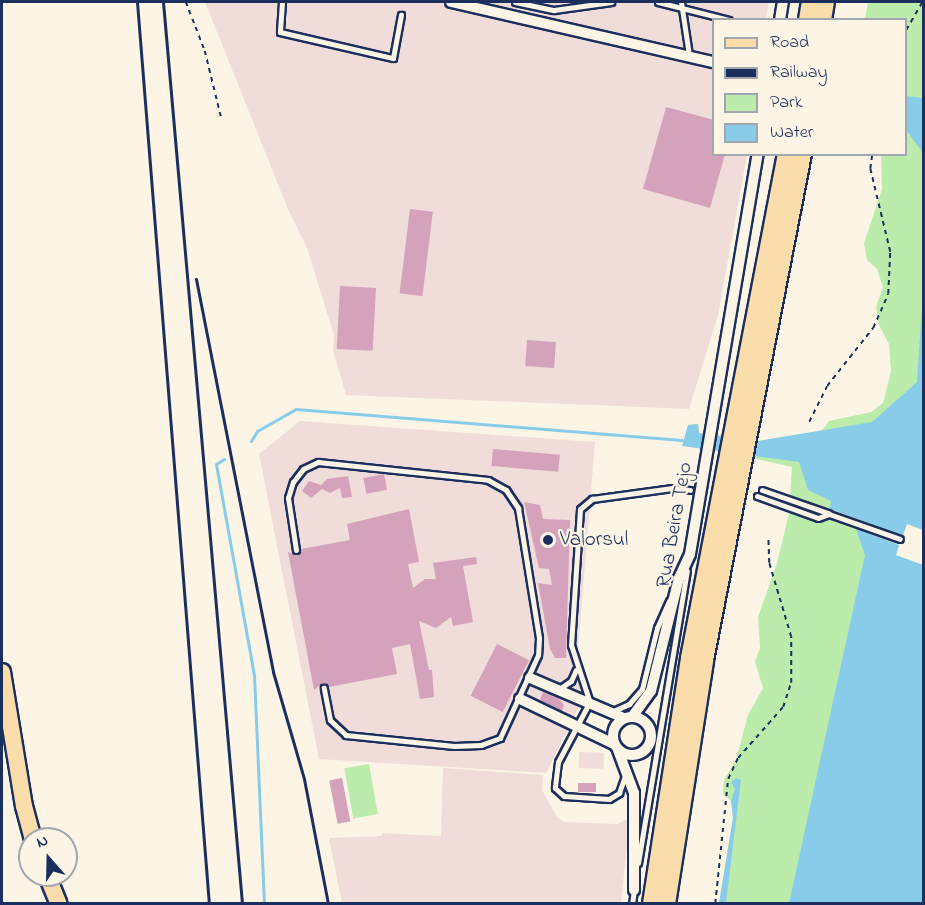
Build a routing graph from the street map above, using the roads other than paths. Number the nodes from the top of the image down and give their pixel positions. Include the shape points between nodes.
1 (282, 2) edge
2 (451, 2) edge
3 (515, 2) edge
4 (611, 2) edge
5 (658, 2) edge
6 (783, 2) edge
7 (681, 3) edge
8 (401, 15) dead end
9 (723, 18) edge
10 (780, 18) edge
11 (689, 57) junction
12 (712, 62) edge
13 (758, 156) edge
14 (788, 156) edge
15 (802, 156) edge
16 (741, 430) junction
17 (735, 461) junction
18 (690, 490) dead end
19 (762, 490) dead end
20 (757, 496) dead end
21 (829, 514) junction
22 (900, 539) dead end
23 (296, 550) dead end
24 (690, 554) junction
25 (679, 578) junction
26 (575, 665) junction
27 (2, 672) edge
28 (530, 678) junction
29 (324, 688) dead end
30 (556, 690) junction
31 (520, 699) junction
32 (590, 706) junction
33 (609, 713) junction
34 (628, 718) junction
35 (577, 726) junction
36 (616, 747) junction
37 (626, 770) junction
38 (30, 827) edge
39 (52, 887) edge
40 (634, 890) junction
41 (59, 903) edge
42 (632, 903) edge
43 (652, 903) edge
44 (666, 903) edge

1 - 8 lane via 280,32 393,58
2 - 11 street
3 - 4 lane via 554,10
5 - 7 lane
6 - 10 street
7 - 9 lane
7 - 11 lane
11 - 12 street
13 - 24 street, Rua Beira Tejo
14 - 16 highway
15 - 16 highway
16 - 17 highway
17 - 43 highway via 690,658
17 - 44 highway
18 - 26 lane via 637,492 582,504 571,645
19 - 21 lane
20 - 21 lane via 818,518
21 - 22 lane
23 - 28 lane via 288,498 303,469 318,462 488,480 506,490 518,508 539,638
24 - 25 street
24 - 40 lane, Rua Beira Tejo
25 - 33 lane via 657,628 642,689 629,704
25 - 34 street via 651,691
26 - 30 lane via 574,676
26 - 32 lane
27 - 38 main road
28 - 30 street
28 - 31 lane
29 - 31 lane via 330,720 346,735 454,746 494,742
30 - 32 street
31 - 35 street
32 - 33 street
32 - 35 lane
33 - 34 street
34 - 36 street via 613,732
34 - 36 street via 648,726 650,744 635,755
35 - 36 street
35 - 37 lane via 554,775 559,793 575,798 613,797 622,788
36 - 37 street
37 - 40 street via 634,793
39 - 41 main road
40 - 42 lane, Rua Beira Tejo

